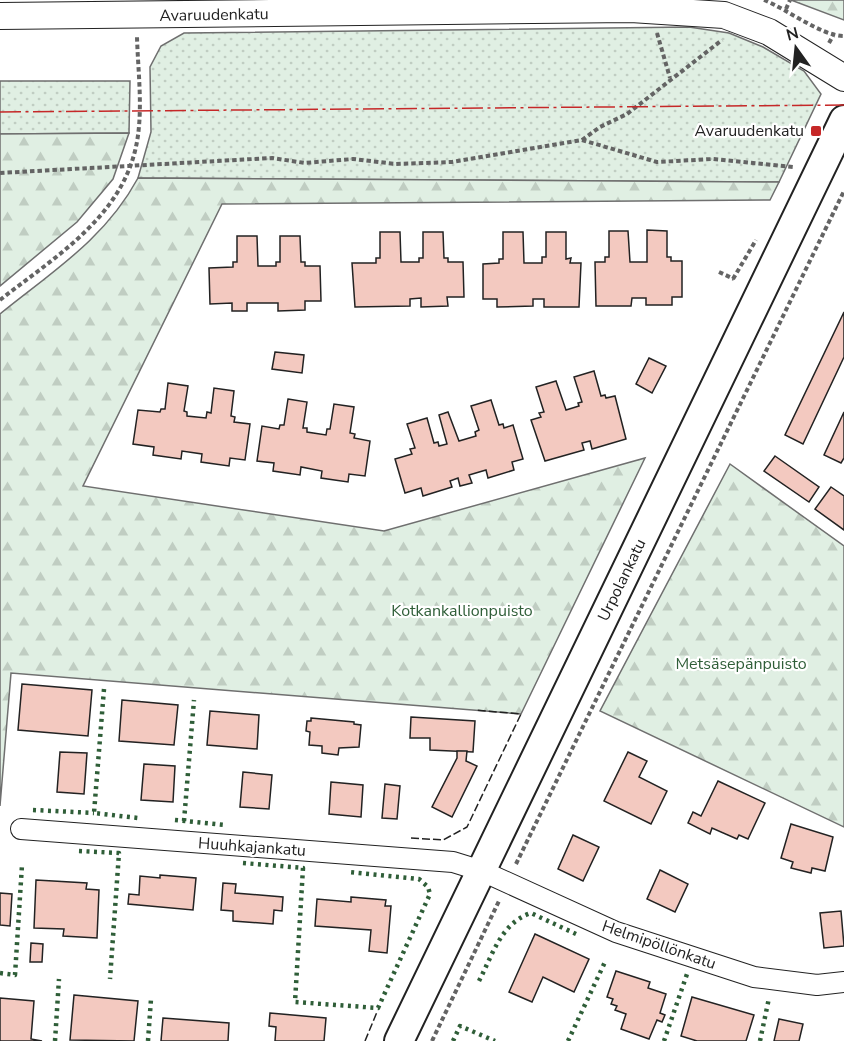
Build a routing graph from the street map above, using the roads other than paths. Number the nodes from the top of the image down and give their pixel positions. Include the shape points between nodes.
1 (638, 7) edge
2 (41, 8) edge
3 (0, 16) edge
4 (844, 78) edge
5 (844, 120) edge
6 (21, 829) dead end
7 (495, 877) junction
8 (844, 982) edge
9 (399, 1041) edge

1 - 2 street, Avaruudenkatu via 136,16
1 - 4 street, Avaruudenkatu via 724,15 747,22
2 - 3 street, Avaruudenkatu
5 - 7 main road, Urpolankatu
6 - 7 street, Huuhkajankatu via 453,862
7 - 8 street, Helmipöllönkatu via 616,932 754,977 817,985
7 - 9 main road, Urpolankatu

